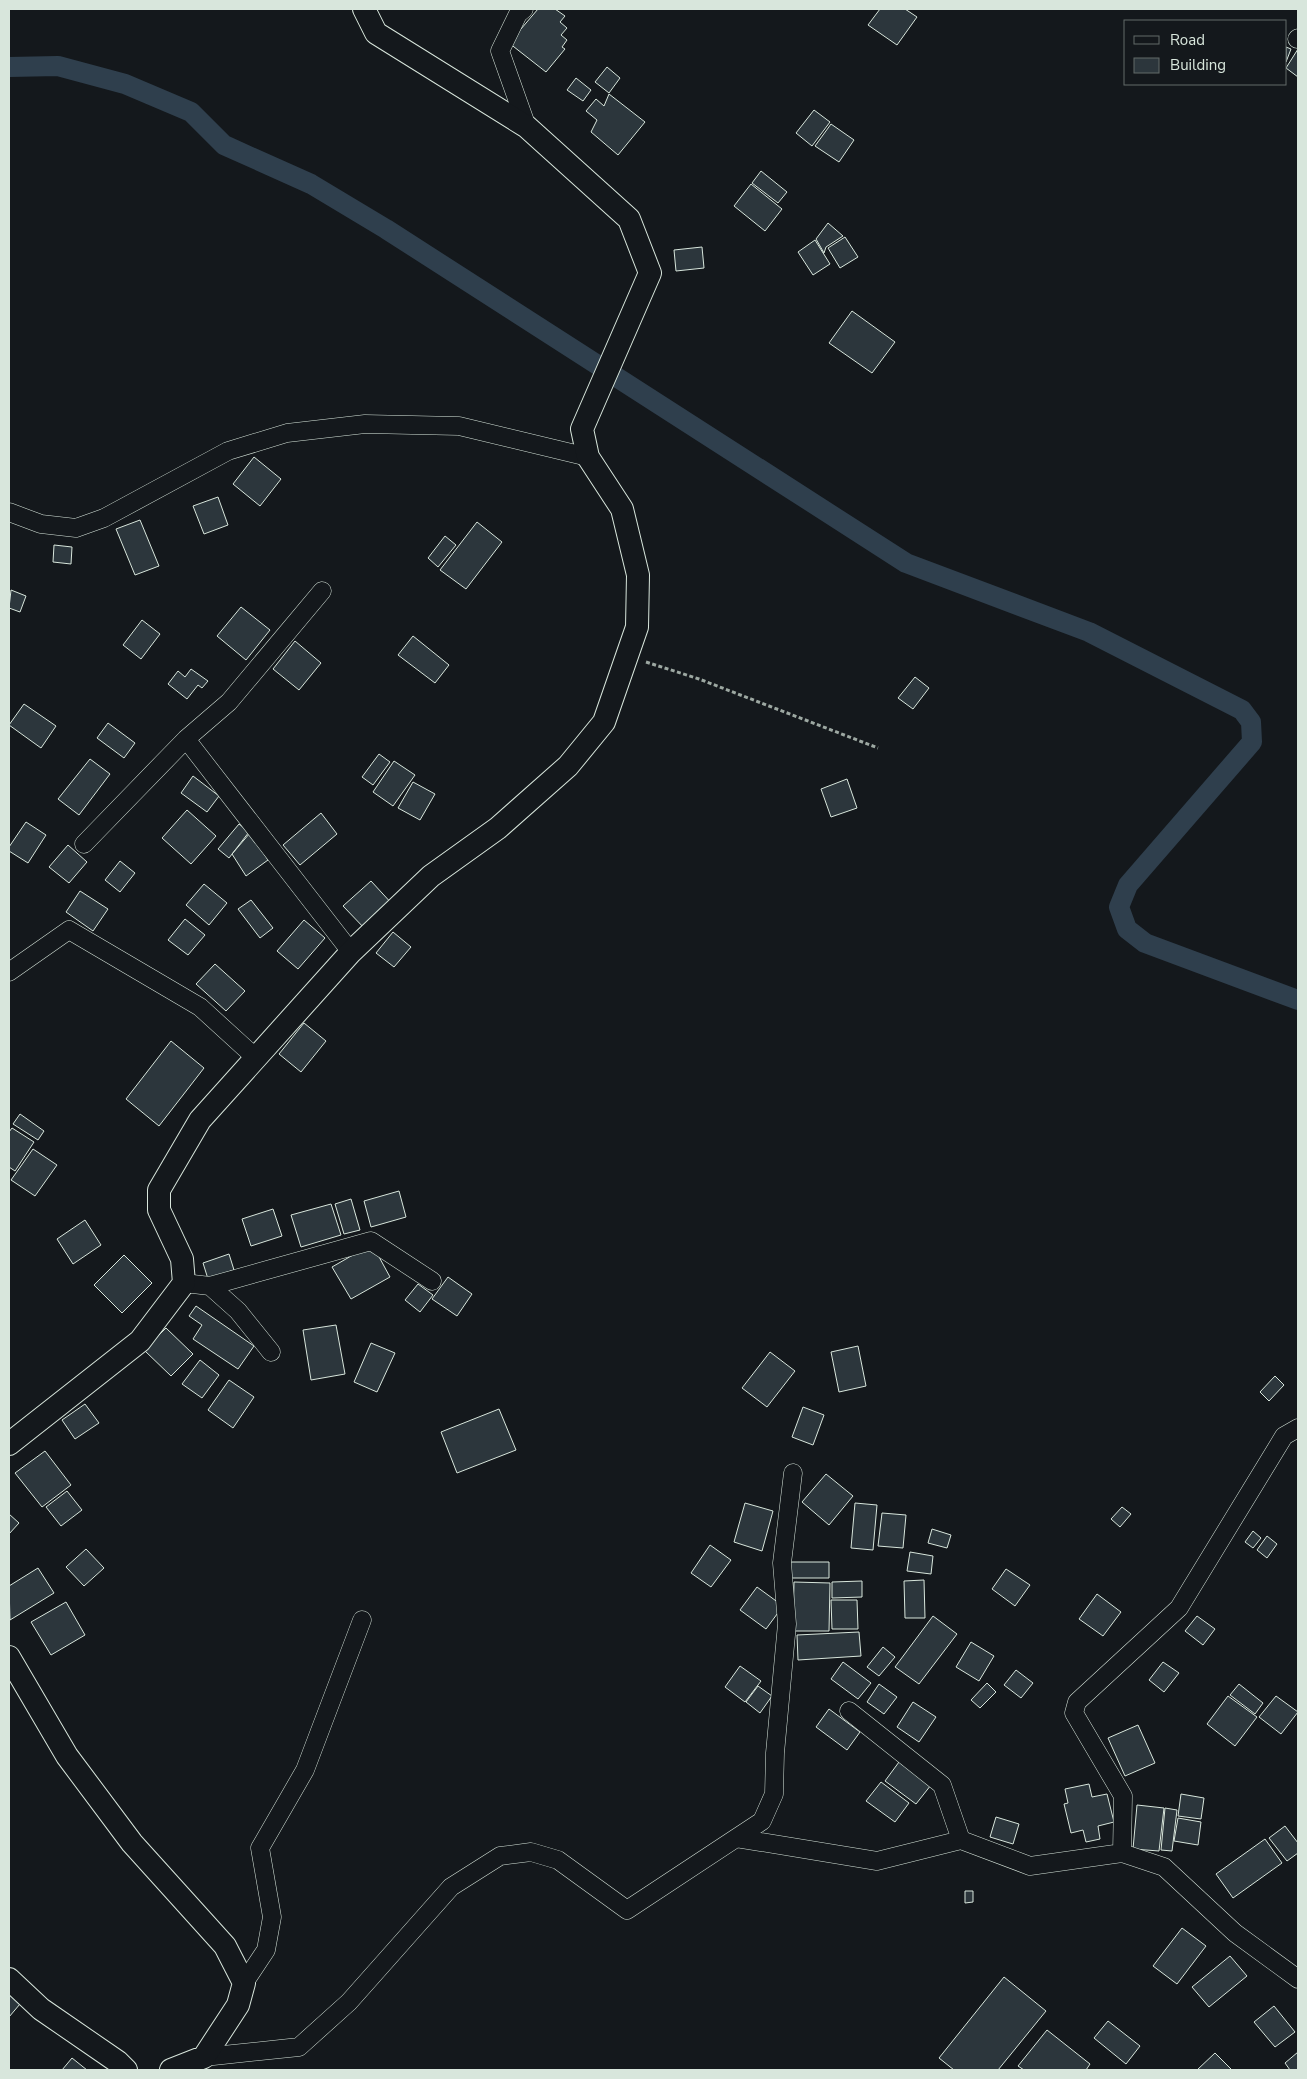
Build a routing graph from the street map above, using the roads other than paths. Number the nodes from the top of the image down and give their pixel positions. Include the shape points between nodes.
1 (364, 9) edge
2 (524, 9) edge
3 (527, 127) junction
4 (588, 457) junction
5 (9, 512) edge
6 (322, 591) dead end
7 (186, 739) junction
8 (84, 844) dead end
9 (350, 952) junction
10 (9, 972) edge
11 (256, 1058) junction
12 (432, 1281) dead end
13 (184, 1284) junction
14 (210, 1286) junction
15 (271, 1352) dead end
16 (1298, 1428) edge
17 (9, 1444) edge
18 (793, 1472) dead end
19 (362, 1620) dead end
20 (9, 1658) edge
21 (849, 1711) dead end
22 (736, 1838) junction
23 (961, 1840) junction
24 (1122, 1853) junction
25 (9, 1979) edge
26 (1298, 1979) edge
27 (244, 1983) junction
28 (204, 2057) junction
29 (126, 2070) edge
30 (171, 2070) edge

1 - 3 street via 376,33
2 - 3 street via 518,14 500,51
3 - 4 street via 629,219 650,273 582,429
4 - 5 street via 459,426 365,424 287,433 228,452 104,518 76,528 42,524
4 - 9 street via 622,509 638,575 637,628 604,722 568,766 498,828 431,876
6 - 7 street via 229,702
7 - 8 street
7 - 9 street
9 - 11 street
10 - 11 street via 69,930 200,1007
11 - 13 street via 200,1120 159,1190 159,1210 182,1259
12 - 14 street via 371,1241
13 - 14 street
13 - 17 street via 140,1341
14 - 15 street via 238,1311
16 - 24 street via 1284,1436 1179,1608 1077,1702 1074,1713 1123,1796
18 - 22 street via 782,1563 787,1624 774,1794 762,1821
19 - 27 street via 305,1770 260,1848 272,1917 266,1950
20 - 27 street via 67,1756 132,1843 225,1946
21 - 23 street via 942,1785
22 - 23 street via 877,1861
22 - 28 street via 627,1910 558,1860 531,1852 500,1856 451,1888 349,2002 299,2047
23 - 24 street via 1030,1866
24 - 26 street via 1164,1867 1235,1933
25 - 29 street via 42,2009
27 - 28 street via 238,2006
28 - 30 street

